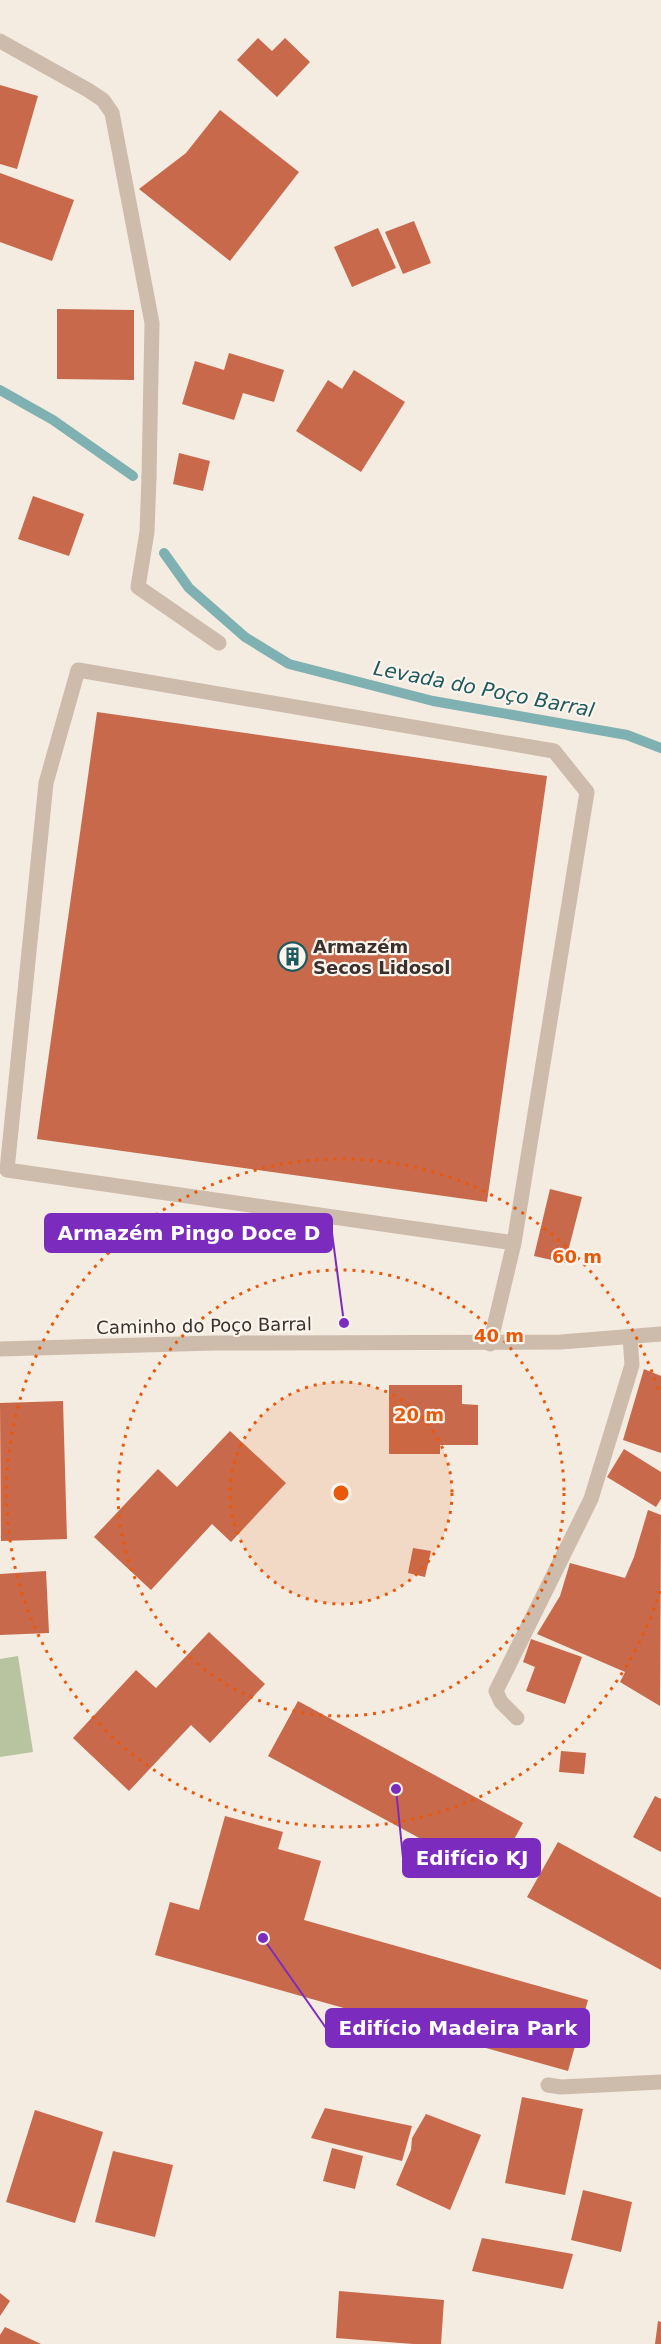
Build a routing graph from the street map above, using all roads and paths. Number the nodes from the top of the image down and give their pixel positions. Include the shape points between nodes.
1 (0, 41) edge
2 (219, 643) dead end
3 (514, 1243) junction
4 (661, 1334) edge
5 (630, 1337) junction
6 (490, 1344) junction
7 (0, 1349) edge
8 (517, 1718) dead end
9 (661, 2082) edge
10 (548, 2085) dead end

1 - 2 street via 88,90 103,100 112,113 152,323 147,532 138,587
3 - 3 street via 587,792 554,751 78,670 45,783 7,1170
3 - 6 street
4 - 5 street, Caminho do Poço Barral
5 - 6 street, Caminho do Poço Barral
5 - 8 street via 632,1365 591,1499 496,1691
6 - 7 street, Caminho do Poço Barral via 215,1343
9 - 10 street

